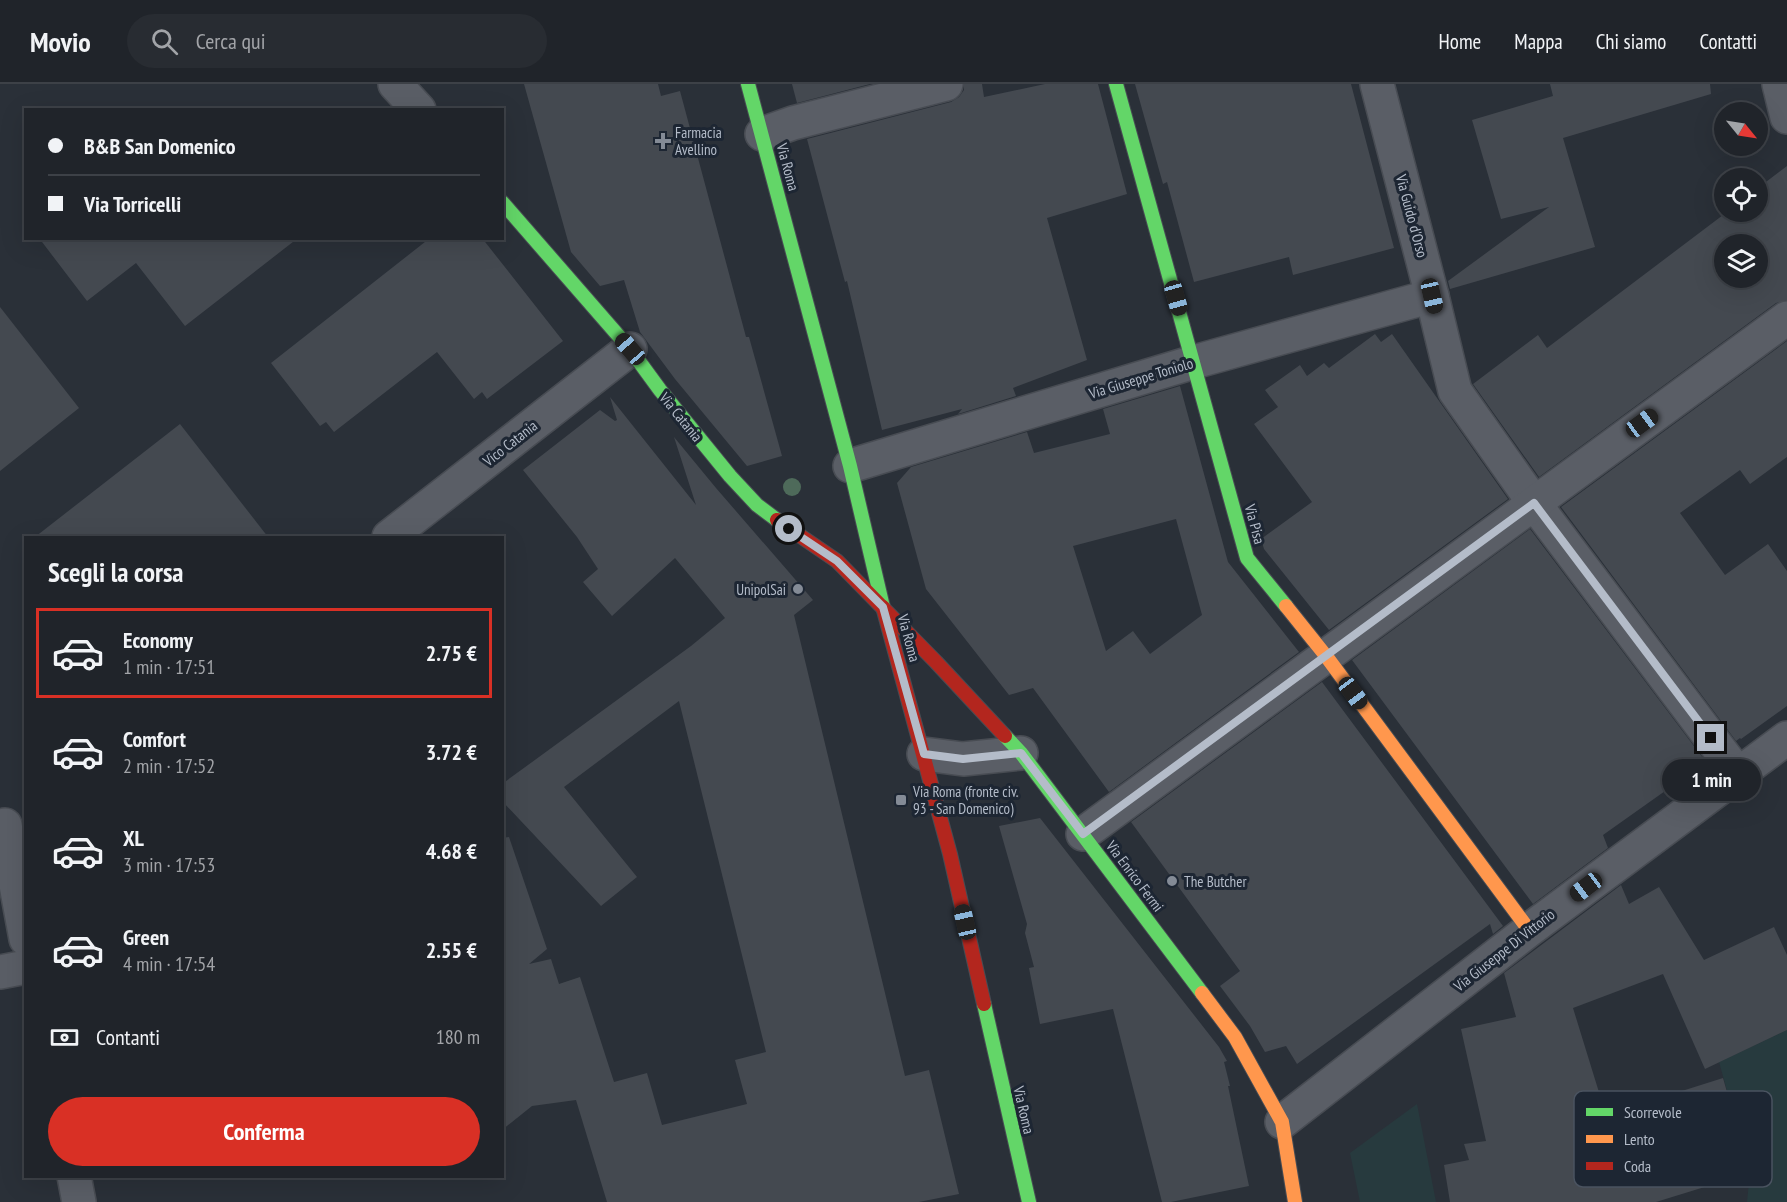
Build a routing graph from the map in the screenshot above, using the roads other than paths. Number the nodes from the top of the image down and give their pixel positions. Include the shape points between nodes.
1 (395, 84) edge
2 (748, 84) edge
3 (946, 84) edge
4 (1116, 84) edge
5 (1377, 84) edge
6 (1779, 84) edge
7 (417, 108) edge
8 (1787, 117) edge
9 (762, 134) junction
10 (504, 204) edge
11 (1432, 296) junction
12 (1787, 318) edge
13 (630, 349) junction
14 (1194, 362) junction
15 (850, 466) junction
16 (1534, 503) junction
17 (390, 536) edge
18 (883, 607) junction
19 (1326, 656) junction
20 (1787, 738) edge
21 (1021, 753) junction
22 (924, 754) junction
23 (1738, 774) junction
24 (4, 825) dead end
25 (1083, 834) junction
26 (24, 929) edge
27 (1529, 930) junction
28 (24, 967) edge
29 (0, 972) edge
30 (1282, 1122) junction
31 (74, 1178) edge
32 (79, 1202) edge
33 (1029, 1202) edge
34 (1295, 1202) edge

1 - 7 street
2 - 9 street, Via Roma
3 - 9 street
4 - 14 street, Via Pisa
5 - 11 street, Via Guido d'Orso
6 - 8 street
9 - 15 street, Via Roma
10 - 13 street, Via Catania
11 - 14 street, Via Giuseppe Toniolo
11 - 16 street, Via Guido d'Orso via 1455,391
12 - 16 street
13 - 17 street, Vico Catania
13 - 18 street, Via Catania via 757,505 837,561
14 - 15 street, Via Giuseppe Toniolo
14 - 19 street, Via Pisa via 1247,558
15 - 18 street, Via Roma
16 - 19 street
16 - 23 street, Via Guido d'Orso
18 - 21 street, Via Enrico Fermi
18 - 22 street, Via Roma
19 - 25 street
19 - 27 street, Via Pisa
20 - 23 street, Via Giuseppe Di Vittorio
21 - 22 street via 963,759
21 - 25 street, Via Enrico Fermi
22 - 33 street, Via Roma
23 - 27 street, Via Giuseppe Di Vittorio
24 - 26 street
25 - 30 street, Via Enrico Fermi via 1235,1037
27 - 30 street, Via Giuseppe Di Vittorio
28 - 29 street
30 - 34 street, Via Enrico Fermi
31 - 32 street

